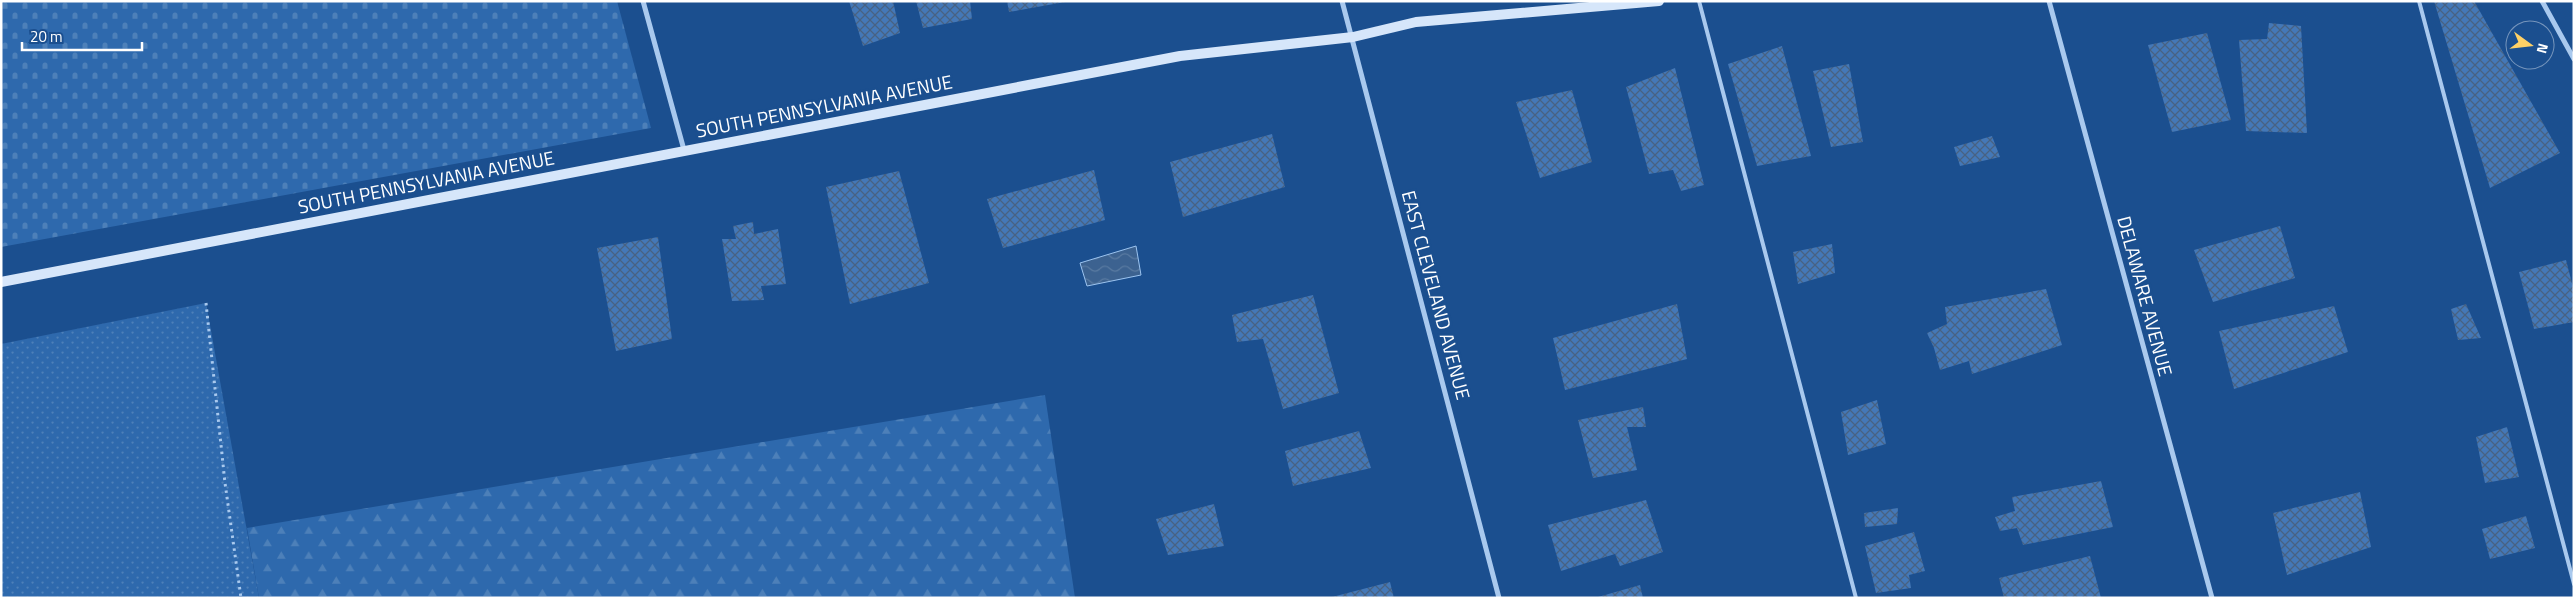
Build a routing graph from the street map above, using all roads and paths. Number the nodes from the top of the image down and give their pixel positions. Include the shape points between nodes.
1 (643, 1) edge
2 (1342, 1) edge
3 (1659, 1) edge
4 (1699, 1) edge
5 (2049, 1) edge
6 (2419, 1) edge
7 (2542, 1) edge
8 (1353, 37) junction
9 (2574, 59) edge
10 (684, 150) junction
11 (1, 282) edge
12 (206, 303) dead end
13 (2574, 584) edge
14 (241, 598) edge
15 (1499, 598) edge
16 (1856, 598) edge
17 (2212, 598) edge

1 - 10 street
2 - 8 street, EAST CLEVELAND AVENUE
3 - 8 main road, SOUTH PENNSYLVANIA AVENUE via 1416,22
4 - 16 lane
5 - 17 street, DELAWARE AVENUE
6 - 13 lane
7 - 9 street
8 - 10 main road, SOUTH PENNSYLVANIA AVENUE via 1180,56
8 - 15 street, EAST CLEVELAND AVENUE
10 - 11 main road, SOUTH PENNSYLVANIA AVENUE
12 - 14 path

